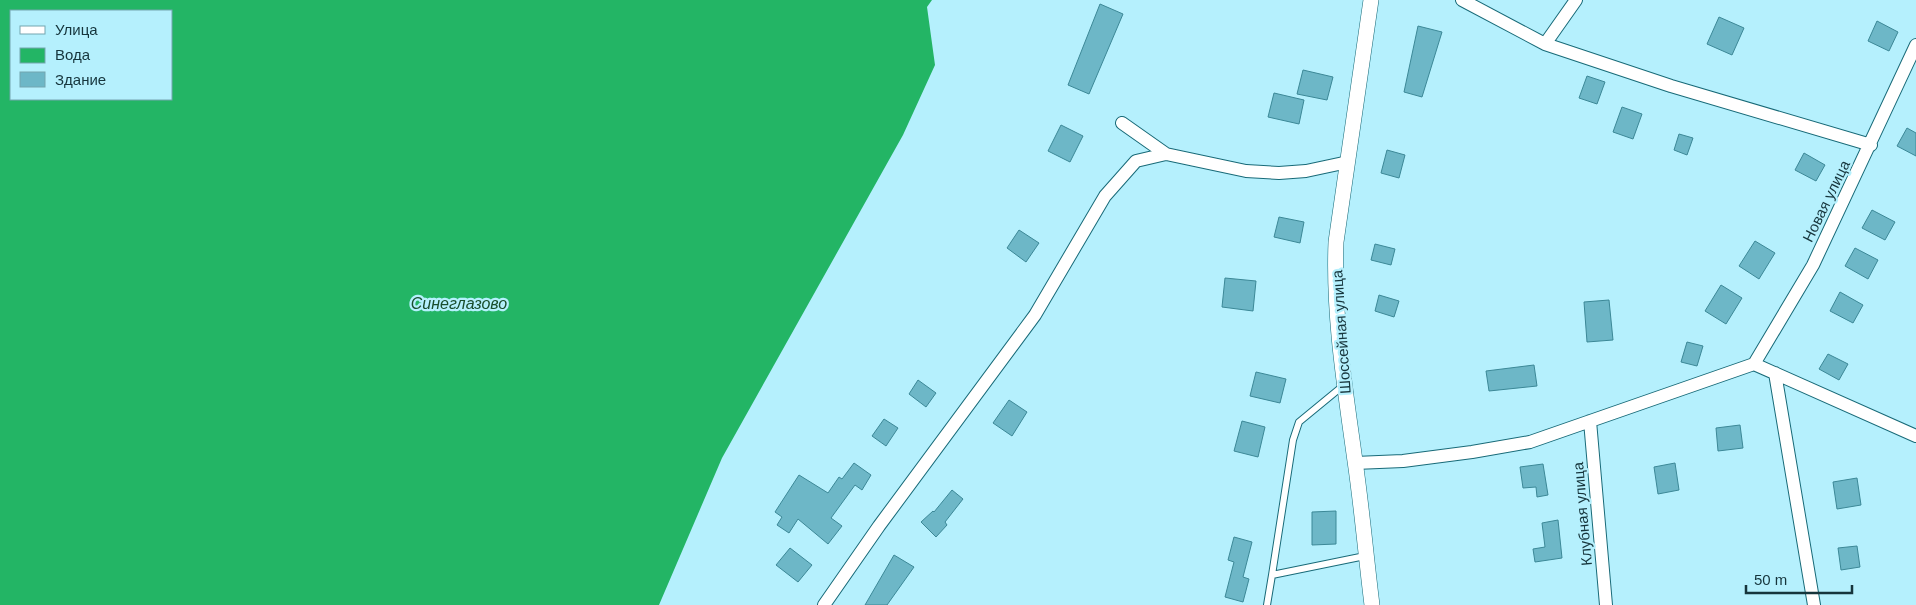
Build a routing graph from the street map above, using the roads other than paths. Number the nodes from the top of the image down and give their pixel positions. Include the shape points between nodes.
1 (1371, 0) edge
2 (1462, 0) edge
3 (1576, 0) edge
4 (1545, 44) junction
5 (1916, 45) edge
6 (1122, 123) dead end
7 (1871, 145) junction
8 (1166, 154) junction
9 (1348, 162) junction
10 (1754, 364) junction
11 (1775, 374) junction
12 (1344, 385) junction
13 (1590, 421) junction
14 (1916, 436) edge
15 (1356, 463) junction
16 (1366, 556) junction
17 (1272, 575) junction
18 (824, 605) edge
19 (1267, 605) edge
20 (1372, 605) edge
21 (1606, 605) edge
22 (1814, 605) edge

1 - 9 street, Шоссейная улица
2 - 4 street
3 - 4 street
4 - 7 street via 1671,86
5 - 7 street, Новая улица
6 - 8 street
7 - 10 street, Новая улица via 1813,265
8 - 9 street via 1246,171 1279,173
8 - 18 street via 1136,161 1105,196 1035,315
9 - 12 street, Шоссейная улица via 1336,242 1335,281
10 - 11 street
10 - 13 street
11 - 14 street
11 - 22 street
12 - 15 street, Шоссейная улица
12 - 17 lane via 1299,422 1293,440
13 - 15 street via 1530,442 1402,461
13 - 21 street, Клубная улица
15 - 16 street, Шоссейная улица
16 - 17 lane
16 - 20 street, Шоссейная улица
17 - 19 lane

